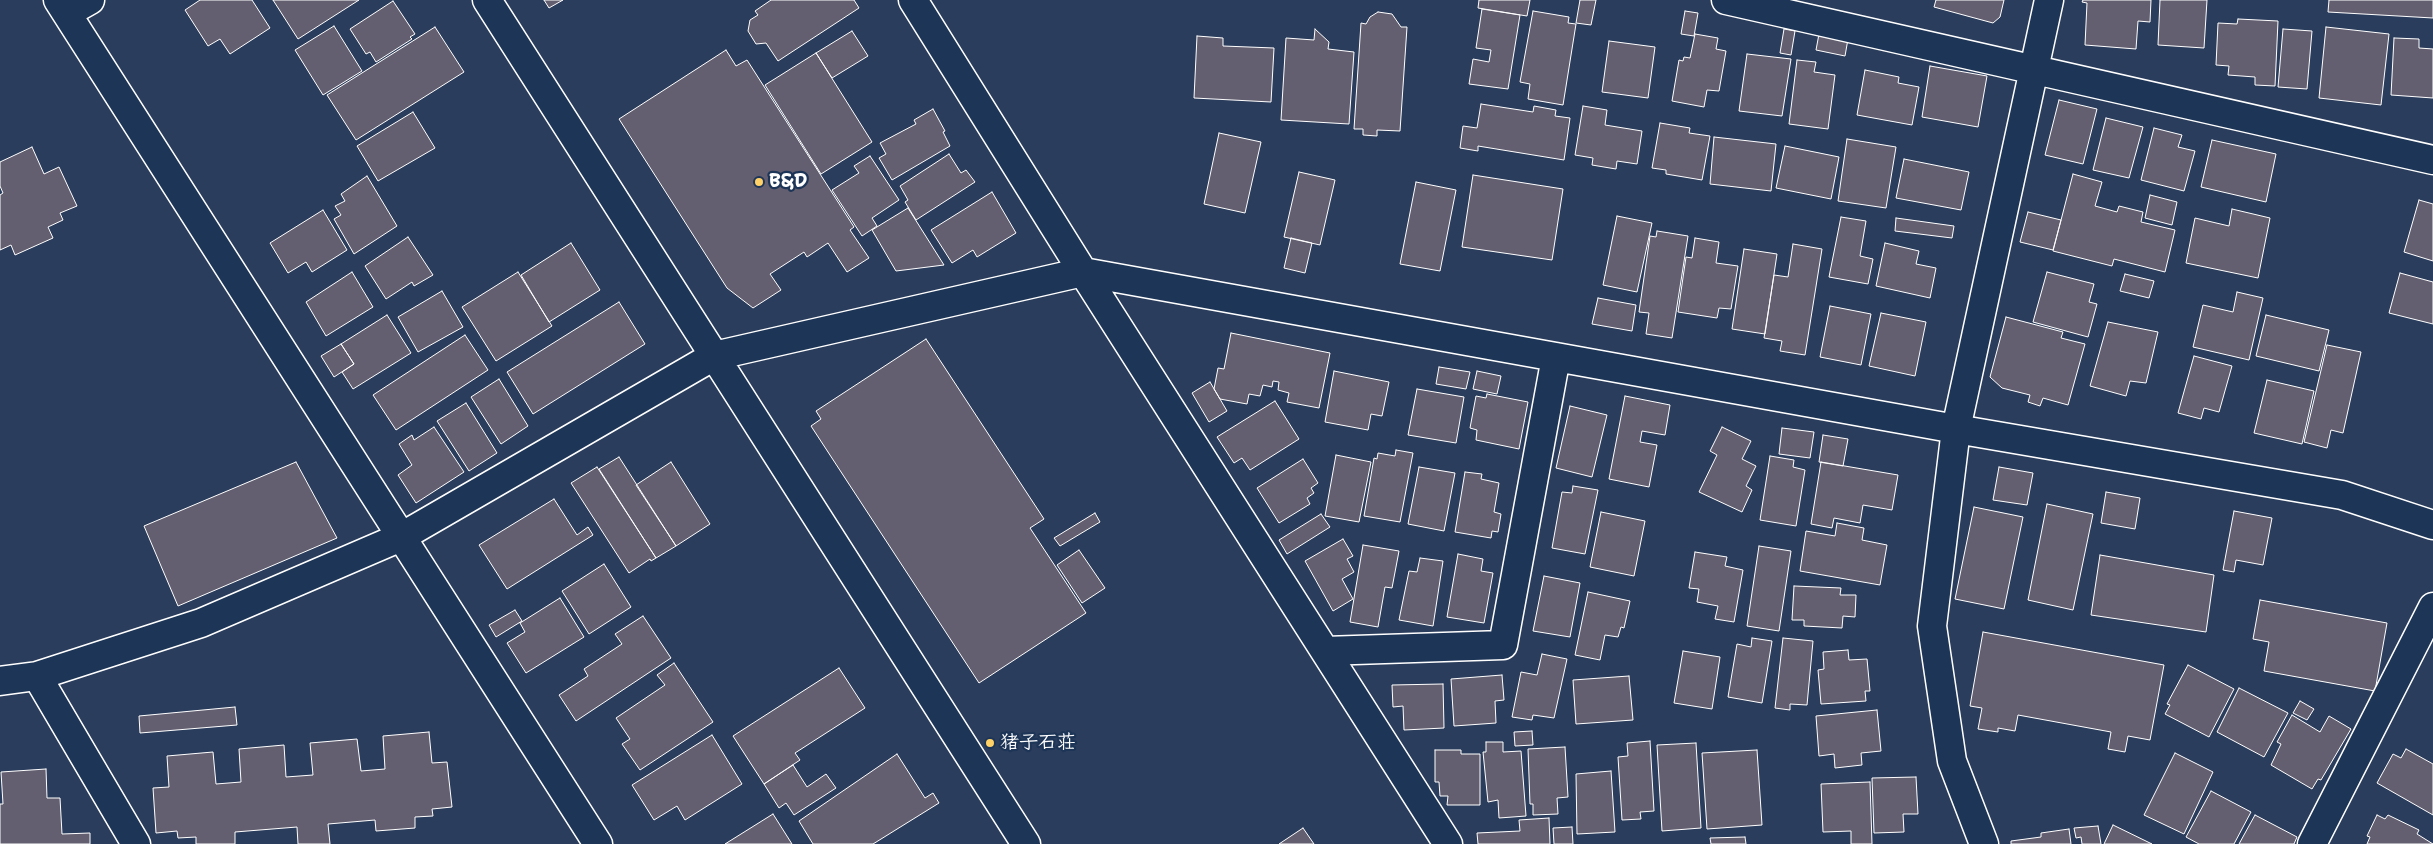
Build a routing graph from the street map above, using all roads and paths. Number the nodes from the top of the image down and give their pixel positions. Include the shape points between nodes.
1 (487, 0) edge
2 (913, 0) edge
3 (1726, 0) edge
4 (2049, 0) edge
5 (72, 4) edge
6 (2034, 70) junction
7 (2433, 160) edge
8 (1083, 272) junction
9 (714, 356) junction
10 (1556, 357) junction
11 (1956, 429) junction
12 (2433, 525) edge
13 (401, 537) junction
14 (2433, 607) edge
15 (1325, 651) junction
16 (37, 676) junction
17 (0, 681) edge
18 (136, 844) edge
19 (598, 844) edge
20 (1026, 844) edge
21 (1448, 844) edge
22 (1984, 844) edge
23 (2312, 844) edge

1 - 9 street
2 - 8 street
3 - 6 street
4 - 6 street
5 - 13 street
6 - 7 street
6 - 11 street
8 - 9 street
8 - 10 street
8 - 15 street
9 - 13 street
9 - 20 street
10 - 11 street
10 - 15 street via 1503,645
11 - 12 street via 2342,495
11 - 22 street via 1932,626 1952,761
13 - 16 street via 201,623
13 - 19 street
14 - 23 street
15 - 21 street
16 - 17 street
16 - 18 street

